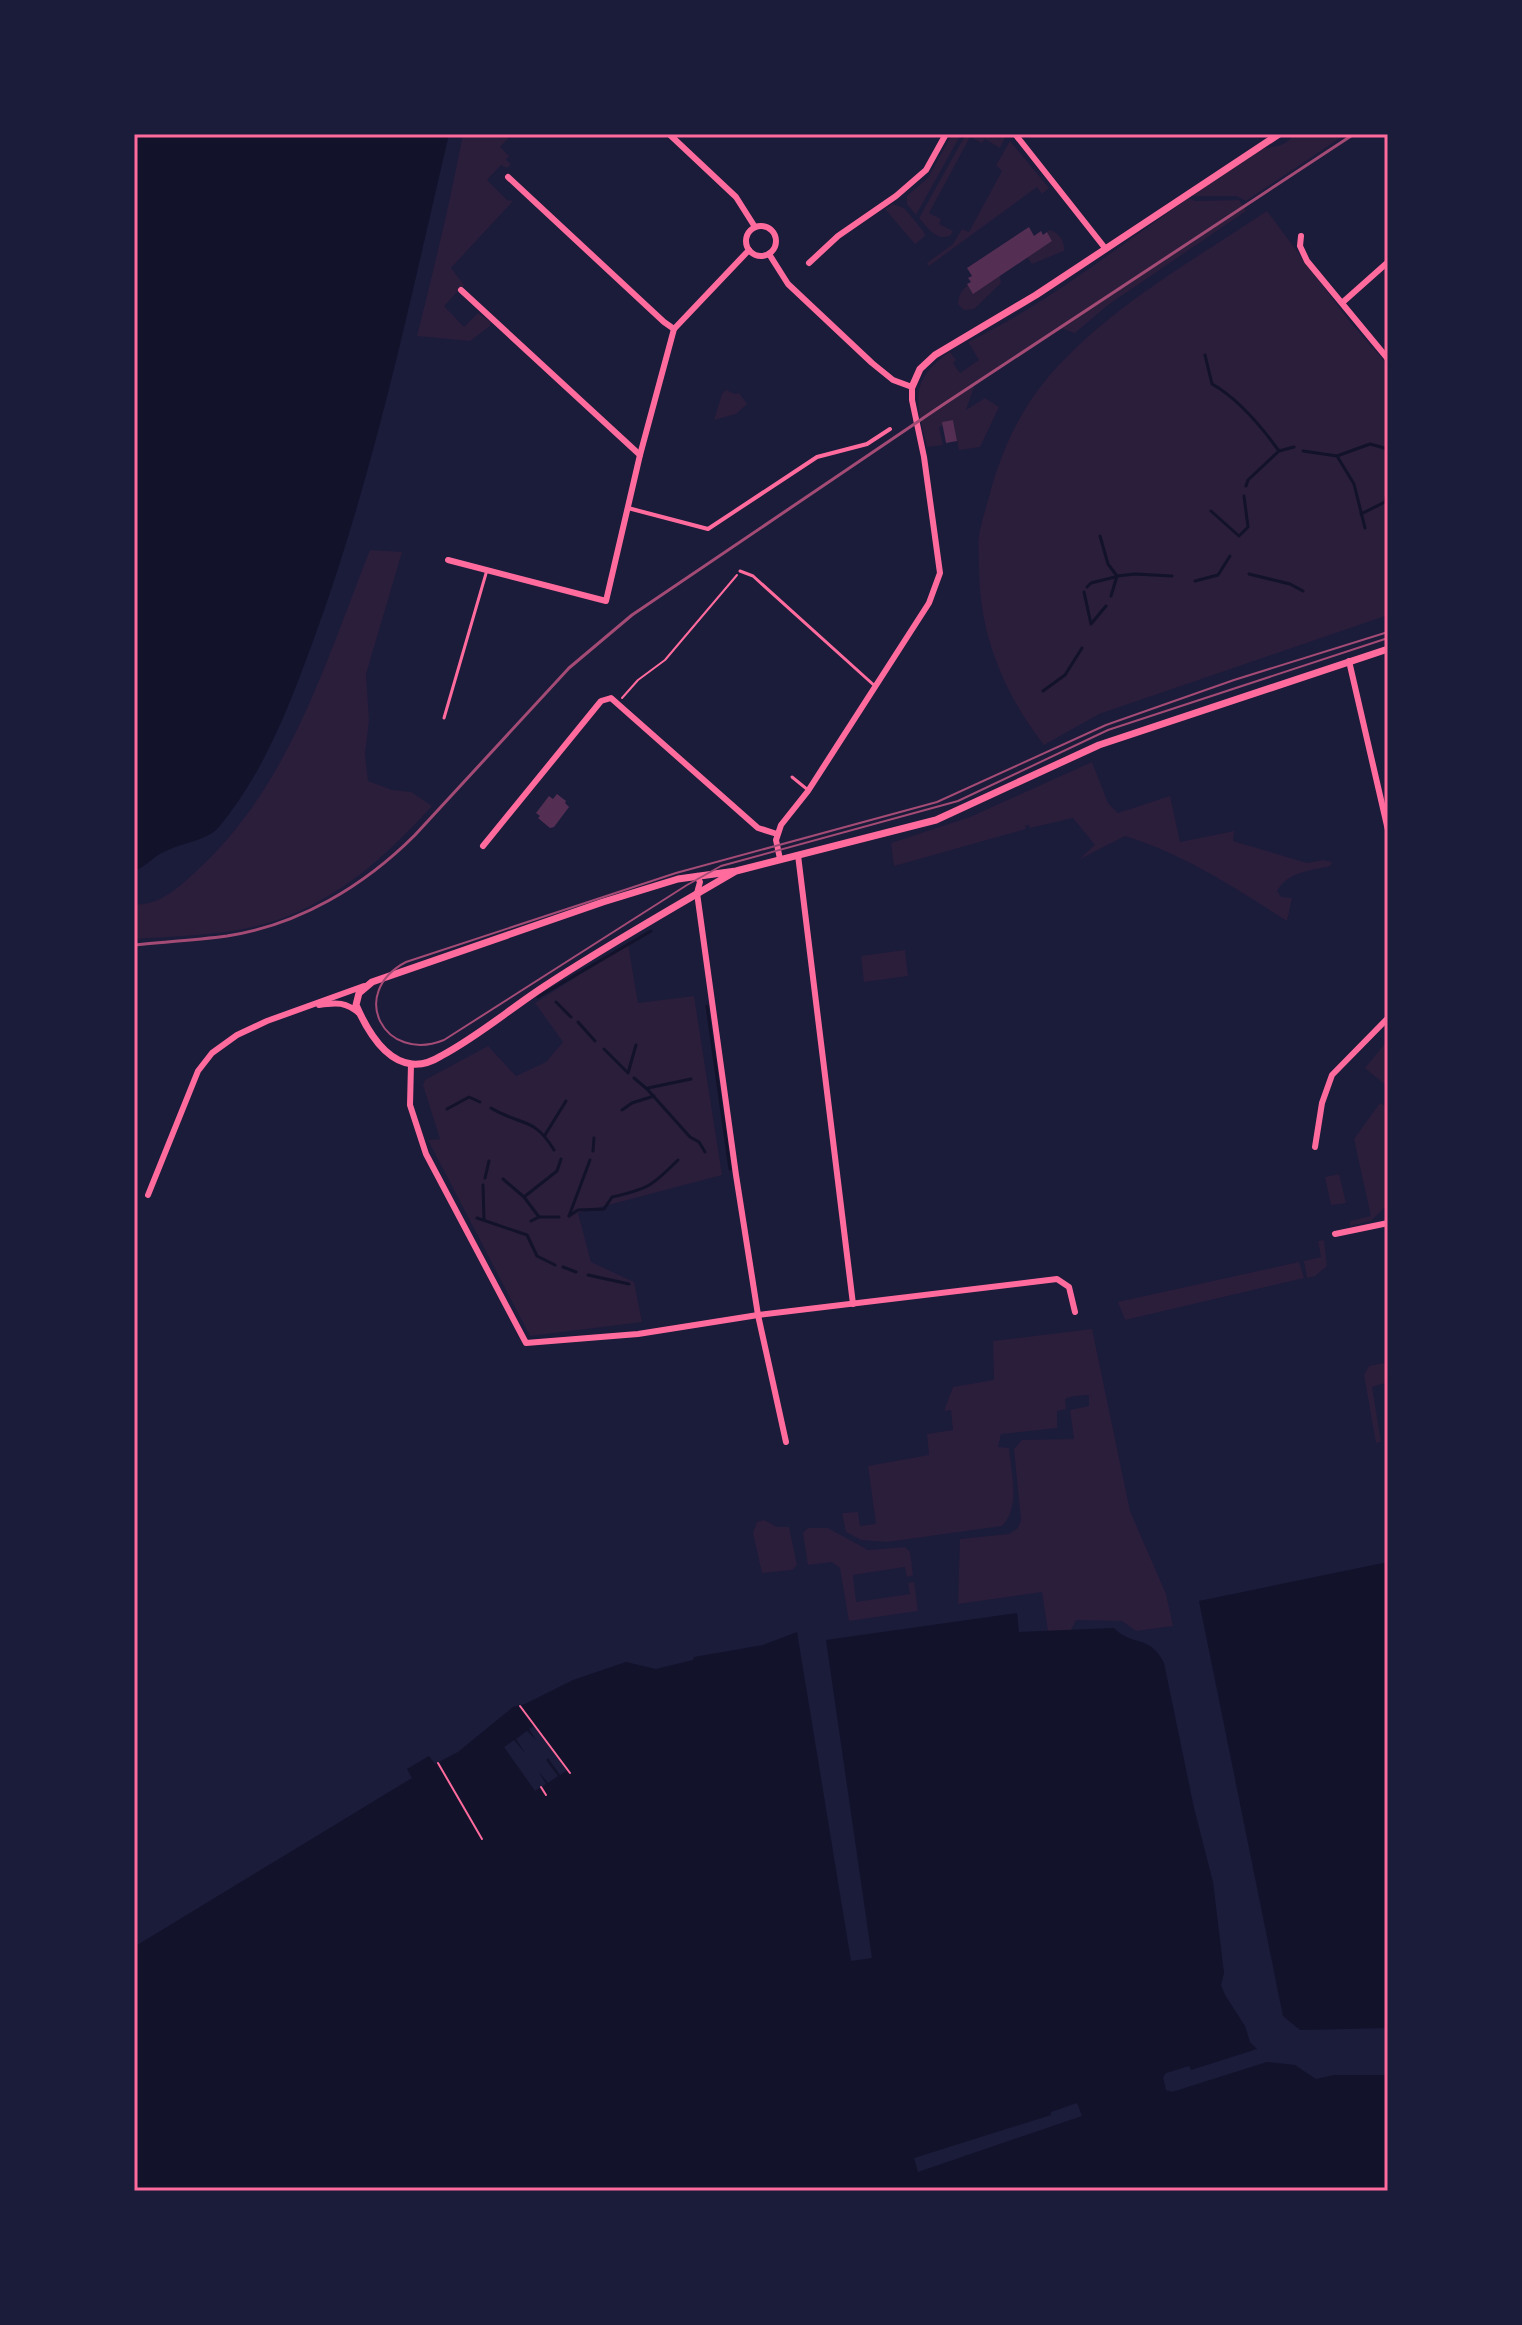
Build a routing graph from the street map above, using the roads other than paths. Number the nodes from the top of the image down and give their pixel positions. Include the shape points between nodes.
1 (669, 134) edge
2 (946, 134) edge
3 (1015, 134) edge
4 (1279, 134) edge
5 (508, 177) dead end
6 (755, 227) junction
7 (1301, 236) dead end
8 (1105, 248) junction
9 (749, 250) junction
10 (769, 254) junction
11 (1388, 262) edge
12 (809, 263) dead end
13 (461, 290) dead end
14 (1343, 302) junction
15 (674, 329) junction
16 (1388, 359) edge
17 (912, 387) junction
18 (890, 429) dead end
19 (640, 455) junction
20 (628, 508) junction
21 (448, 560) dead end
22 (487, 570) junction
23 (740, 571) road end
24 (1388, 649) edge
25 (1349, 661) junction
26 (876, 687) junction
27 (444, 718) dead end
28 (792, 777) dead end
29 (808, 791) junction
30 (1388, 830) edge
31 (777, 834) junction
32 (483, 846) dead end
33 (798, 855) junction
34 (780, 859) junction
35 (736, 871) junction
36 (697, 876) junction
37 (697, 893) junction
38 (364, 986) junction
39 (304, 1007) junction
40 (360, 1014) junction
41 (1388, 1018) edge
42 (411, 1064) junction
43 (1315, 1147) dead end
44 (148, 1195) dead end
45 (1388, 1223) edge
46 (1335, 1234) dead end
47 (853, 1304) junction
48 (1075, 1312) dead end
49 (758, 1315) junction
50 (786, 1442) dead end

1 - 6 street via 736,197
2 - 12 street via 926,170
3 - 8 street
4 - 8 street
5 - 15 street
6 - 9 street via 747,237
6 - 10 street via 767,227 775,236
7 - 14 street via 1307,261
8 - 17 street via 935,355 920,369
9 - 10 street
9 - 15 street
10 - 17 street via 788,284 872,363
11 - 14 street
13 - 19 street
14 - 16 street
15 - 19 street
17 - 26 street via 940,573 929,603
18 - 20 street via 867,444 817,457 708,529
19 - 20 street
20 - 22 street via 606,601
21 - 22 street
22 - 27 lane
23 - 26 lane via 753,576
24 - 25 street
25 - 30 street
25 - 33 street via 1130,734 936,820
26 - 29 street
28 - 29 lane
29 - 31 street
31 - 32 street via 758,828 611,698 601,701
31 - 34 street
33 - 34 street
33 - 47 street
34 - 35 street
35 - 36 street
35 - 37 street
36 - 37 street
36 - 38 street via 603,902
37 - 42 street via 439,1058
37 - 49 street
38 - 39 street
38 - 40 street via 356,998
39 - 40 street via 337,1002
39 - 44 street via 237,1035 212,1053 198,1071
40 - 42 street via 382,1049
41 - 43 street via 1332,1075
42 - 49 street via 410,1105 426,1154 526,1343 638,1334
45 - 46 street
47 - 48 street via 1057,1279 1069,1287
47 - 49 street
49 - 50 street

